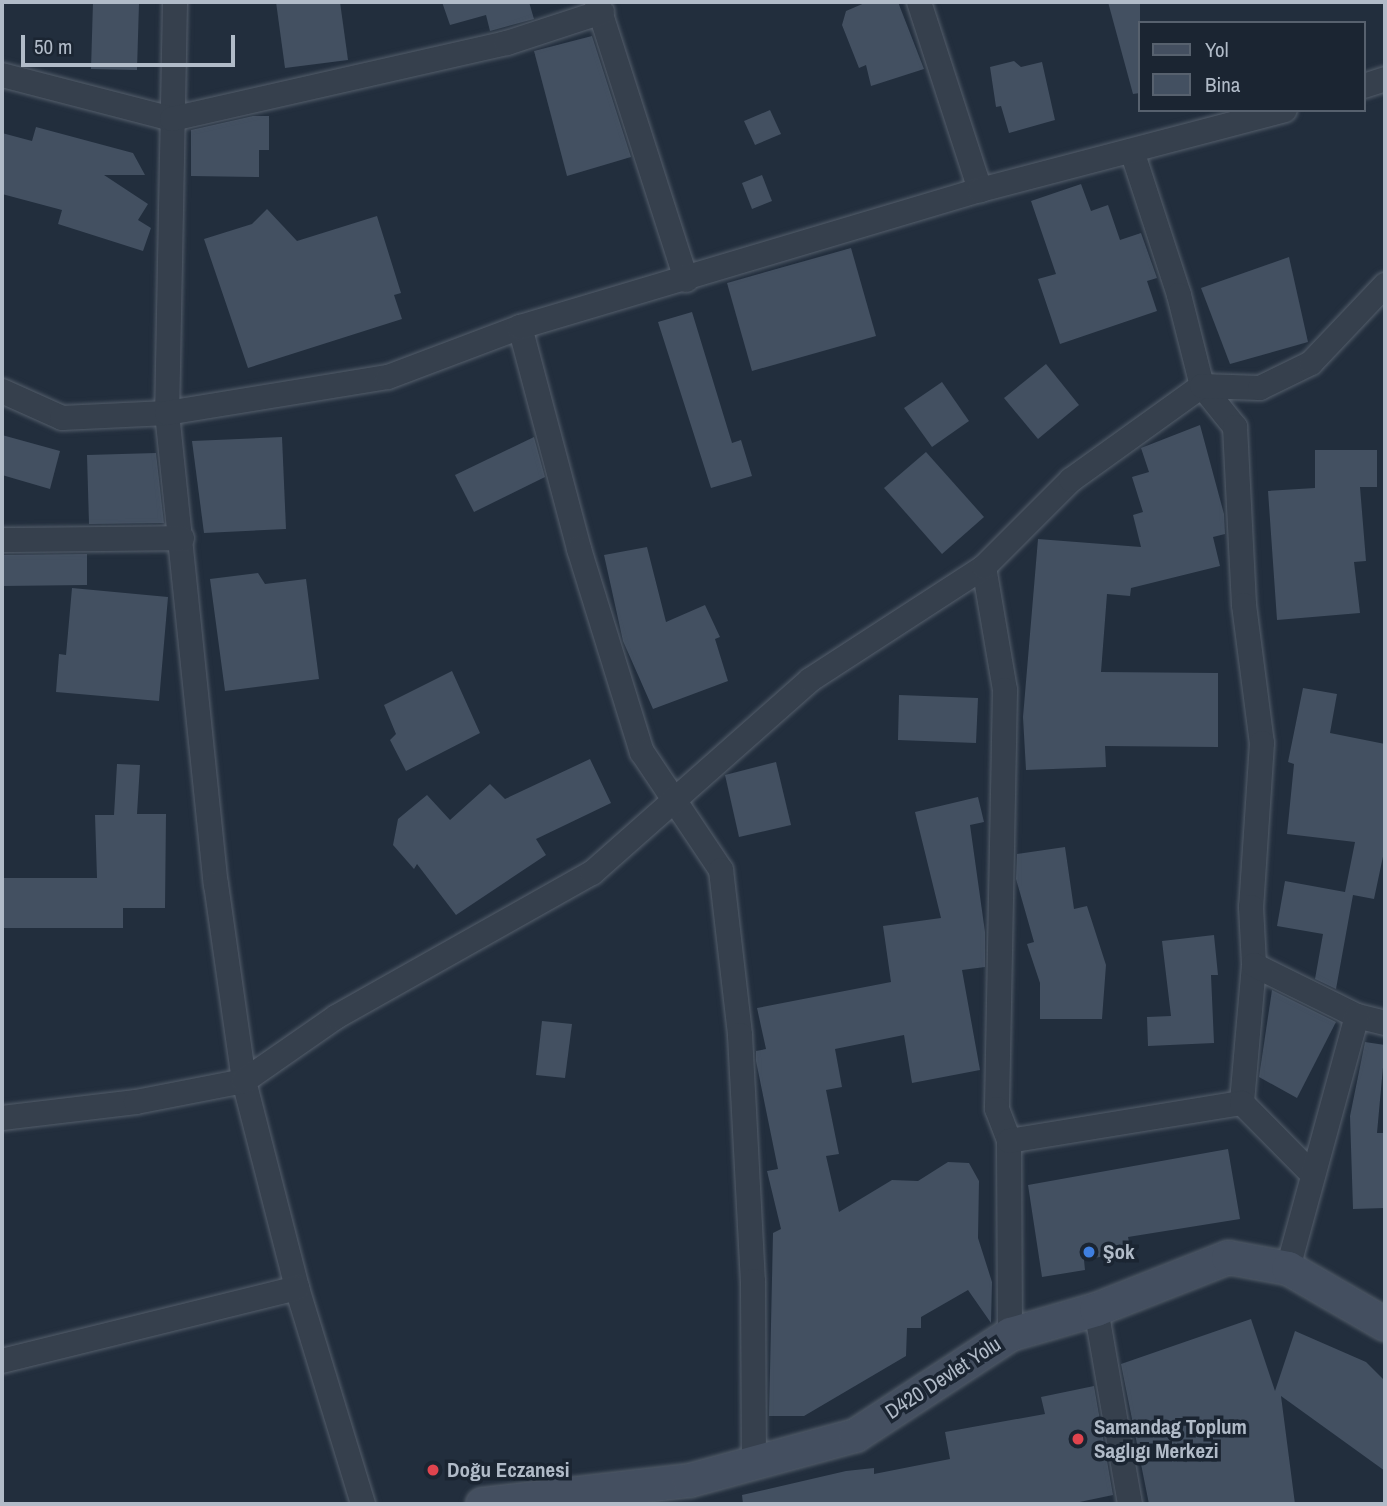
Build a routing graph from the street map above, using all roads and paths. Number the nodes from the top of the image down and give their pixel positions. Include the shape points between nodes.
1 (175, 2) edge
2 (919, 2) edge
3 (600, 7) edge
4 (2, 75) edge
5 (1385, 79) edge
6 (1366, 85) edge
7 (1278, 112) edge
8 (172, 119) junction
9 (1132, 151) junction
10 (980, 190) junction
11 (686, 280) junction
12 (1385, 285) edge
13 (520, 327) junction
14 (1202, 386) junction
15 (2, 391) edge
16 (167, 413) junction
17 (182, 538) junction
18 (2, 540) edge
19 (984, 567) junction
20 (671, 802) junction
21 (1254, 965) junction
22 (1357, 1016) junction
23 (1385, 1023) edge
24 (244, 1081) junction
25 (1242, 1103) junction
26 (2, 1118) edge
27 (1009, 1141) junction
28 (1313, 1175) junction
29 (1288, 1268) junction
30 (297, 1288) junction
31 (1096, 1309) junction
32 (1385, 1324) edge
33 (1010, 1334) junction
34 (2, 1361) edge
35 (754, 1464) junction
36 (621, 1495) edge
37 (363, 1504) edge
38 (482, 1504) edge
39 (1130, 1504) edge

1 - 8 street
2 - 10 street
3 - 8 street via 507,43
3 - 11 street
4 - 8 street
5 - 6 street
7 - 9 street
8 - 16 street
9 - 10 street
9 - 14 street via 1180,295
10 - 11 street
11 - 13 street
12 - 14 street via 1311,363 1260,388
13 - 16 street via 388,377
13 - 20 street via 579,549 638,740
14 - 19 street via 1071,480
14 - 21 street via 1235,427 1244,605 1262,743 1251,907
15 - 16 street via 62,418
16 - 17 street
17 - 18 street
17 - 24 street via 216,884
19 - 20 street via 810,680
19 - 27 street via 1005,690 997,1109
20 - 24 street via 592,873 336,1017
20 - 35 street via 721,870 740,1035 753,1281
21 - 22 street
21 - 25 street
22 - 23 street
22 - 28 street
24 - 26 street via 135,1102
24 - 30 street
25 - 27 street
25 - 28 street
27 - 33 street
28 - 29 street
29 - 31 street, D420 Devlet Yolu via 1228,1257
29 - 32 street, D420 Devlet Yolu
30 - 34 street
30 - 37 street
31 - 33 street, D420 Devlet Yolu
31 - 39 street
33 - 35 street, D420 Devlet Yolu via 855,1435
35 - 36 street, D420 Devlet Yolu
36 - 38 street, D420 Devlet Yolu

